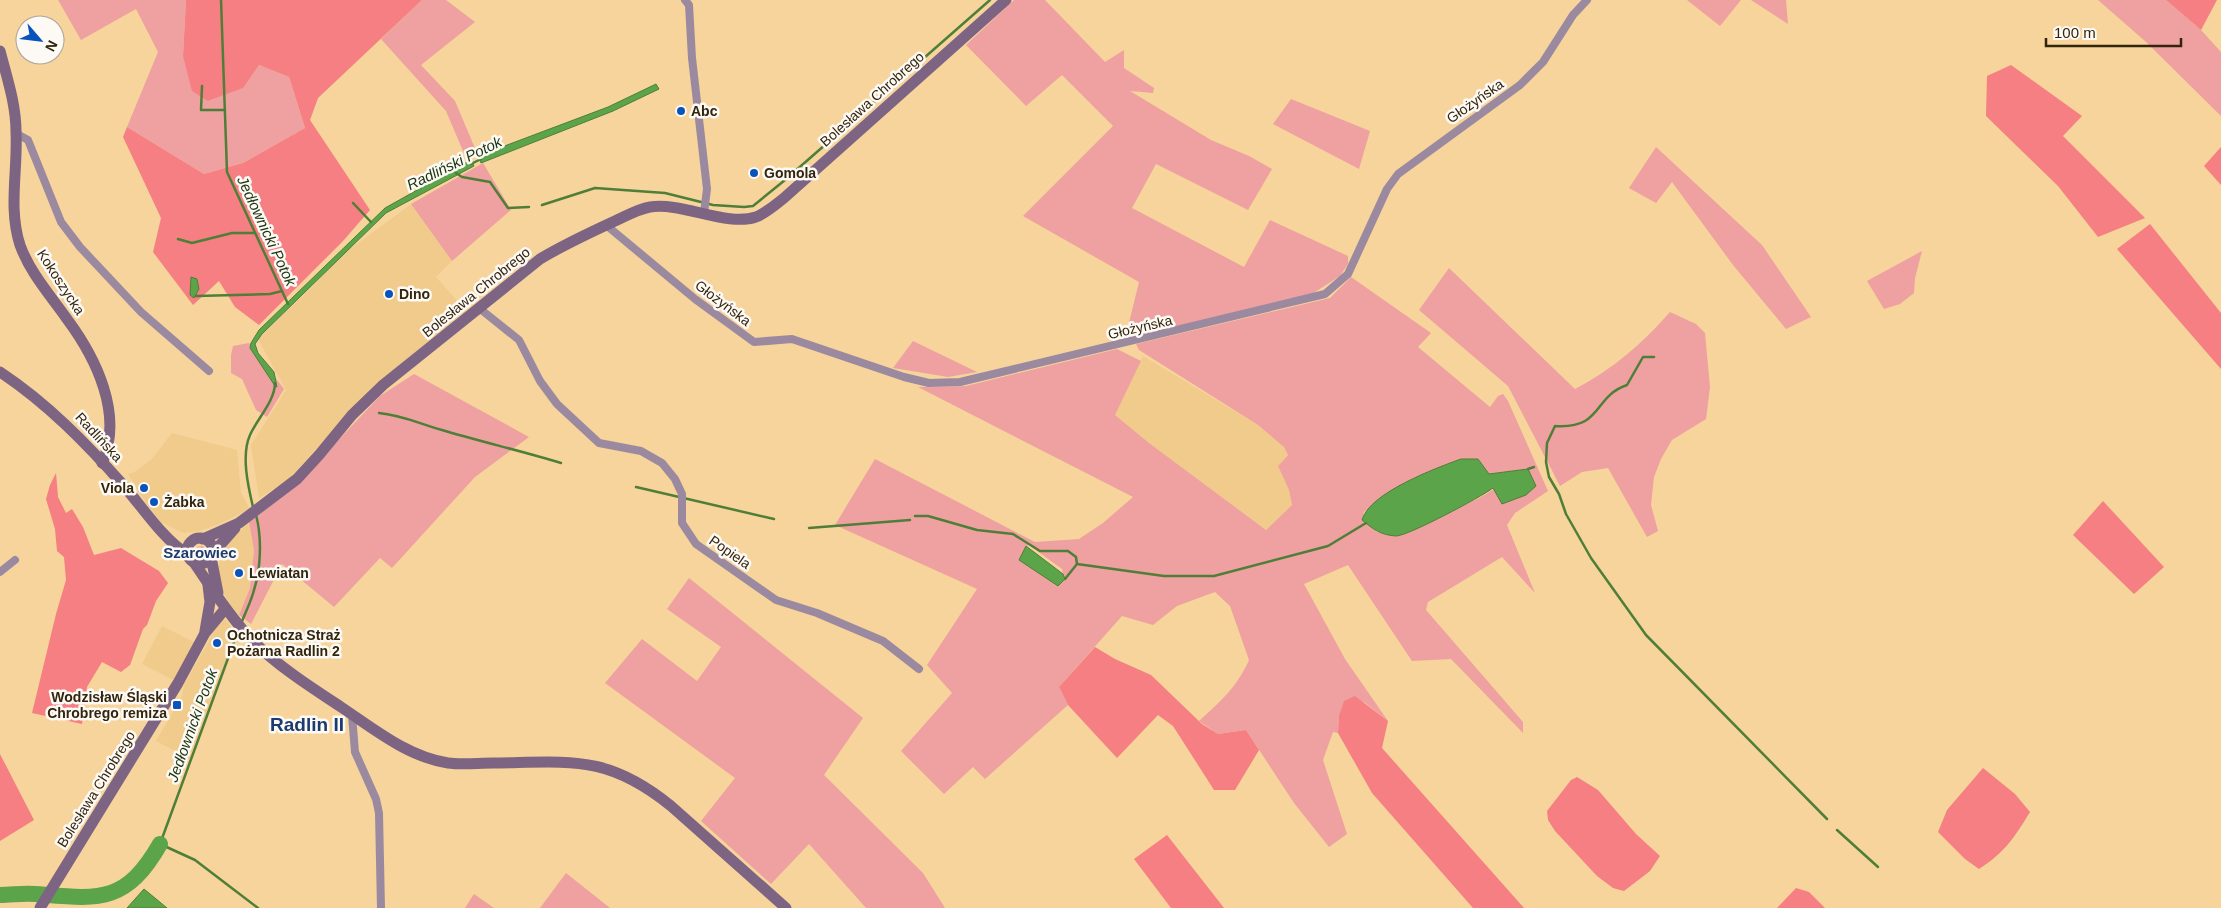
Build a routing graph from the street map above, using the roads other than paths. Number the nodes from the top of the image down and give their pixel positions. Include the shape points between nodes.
1 (685, 0) edge
2 (1006, 0) edge
3 (1587, 0) edge
4 (0, 51) edge
5 (16, 134) junction
6 (705, 205) junction
7 (606, 225) junction
8 (479, 308) junction
9 (209, 371) dead end
10 (0, 372) edge
11 (102, 463) junction
12 (243, 521) junction
13 (165, 534) junction
14 (197, 540) junction
15 (187, 554) junction
16 (212, 555) junction
17 (15, 560) dead end
18 (195, 564) junction
19 (0, 572) edge
20 (208, 583) junction
21 (225, 608) junction
22 (205, 633) junction
23 (919, 669) dead end
24 (352, 715) junction
25 (42, 906) edge
26 (381, 908) edge
27 (786, 908) edge

1 - 6 street via 689,6 707,189
2 - 6 street, Bolesława Chrobrego via 766,211 753,218 733,218
3 - 7 street, Głożyńska via 1573,15 1543,62 1520,85 1398,174 1387,189 1348,274 1325,294 960,382 929,382 904,377 792,339 754,342 695,299
4 - 5 street, Kokoszycka via 15,110
5 - 9 street via 28,140 61,222 80,247 141,312
5 - 11 street, Kokoszycka via 13,195 20,246 34,273 86,349 105,388 110,443
6 - 7 street, Bolesława Chrobrego via 650,207
7 - 8 street, Bolesława Chrobrego via 540,259
8 - 12 street, Bolesława Chrobrego via 383,385 352,415 297,479
8 - 23 street, Popiela via 519,340 556,404 599,443 640,451 662,463 682,498 682,523 696,544 776,600 817,613 883,641
10 - 11 street, Radlińska via 65,423
11 - 13 street, Radlińska
12 - 14 street, Bolesława Chrobrego
12 - 16 street, Bolesława Chrobrego
13 - 14 street
13 - 15 street, Radlińska
14 - 15 street via 187,547
14 - 16 street via 209,542
15 - 18 street
16 - 18 street via 202,564
16 - 21 street
17 - 19 street
18 - 20 street
20 - 21 street
20 - 22 street, Bolesława Chrobrego via 210,602
21 - 22 street, Bolesława Chrobrego
21 - 24 street via 272,660
22 - 25 street, Bolesława Chrobrego
24 - 26 street via 355,752 379,813
24 - 27 street via 430,759 450,763 569,762 592,764 624,775 671,806

